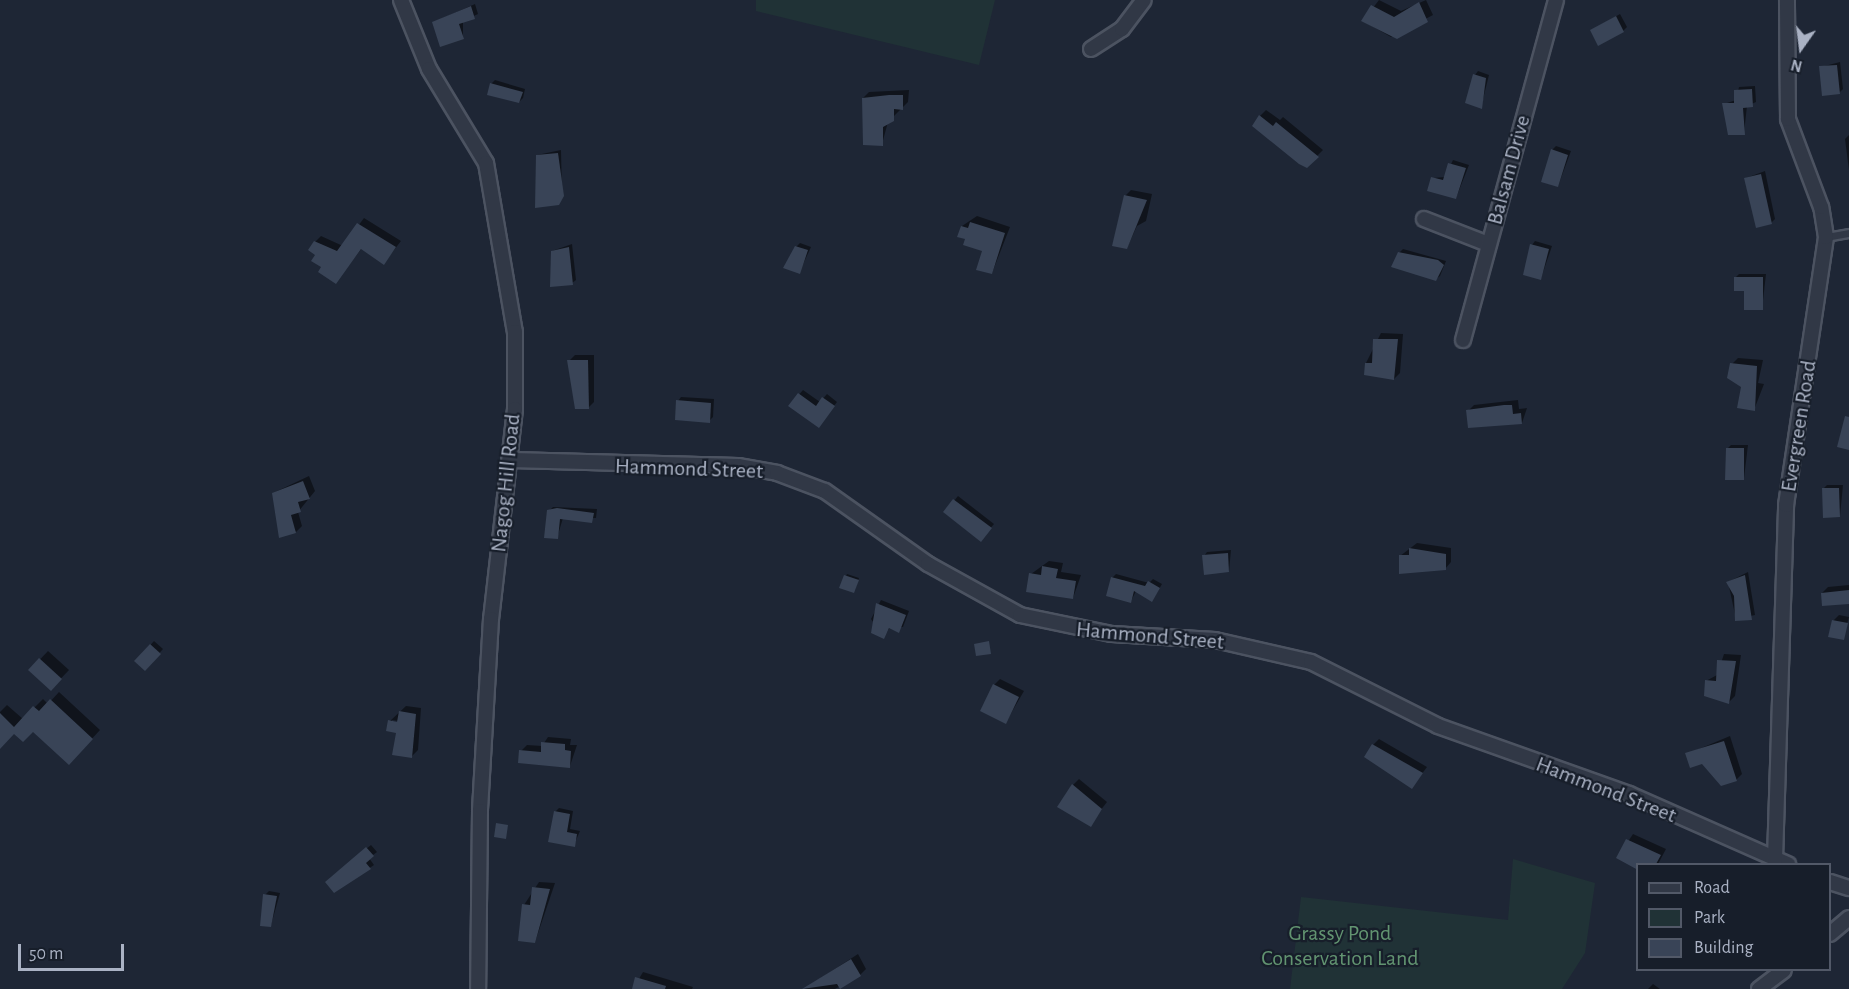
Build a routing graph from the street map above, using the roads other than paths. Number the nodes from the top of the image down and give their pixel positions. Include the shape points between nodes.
1 (401, 0) edge
2 (1144, 0) edge
3 (1556, 0) edge
4 (1787, 0) edge
5 (1091, 49) dead end
6 (1424, 219) dead end
7 (1849, 233) edge
8 (1826, 237) junction
9 (1488, 244) junction
10 (1463, 340) dead end
11 (511, 460) junction
12 (1781, 862) edge
13 (1831, 882) edge
14 (1849, 888) edge
15 (1849, 918) edge
16 (1831, 933) edge
17 (1782, 971) edge
18 (478, 989) edge
19 (1760, 989) edge

1 - 11 street, Nagog Hill Road via 429,69 488,171 515,332
2 - 5 street via 1122,29
3 - 9 street, Balsam Drive
4 - 8 street, Evergreen Road via 1788,119 1821,207
6 - 9 street
7 - 8 lane
8 - 12 street, Evergreen Road via 1786,505
9 - 10 street, Balsam Drive
11 - 12 street, Hammond Street via 738,466 777,473 825,491 928,564 1020,615 1112,634 1215,640 1311,662 1438,726 1629,794
11 - 18 street, Nagog Hill Road via 491,619 480,811
13 - 14 street
15 - 16 street
17 - 19 street

